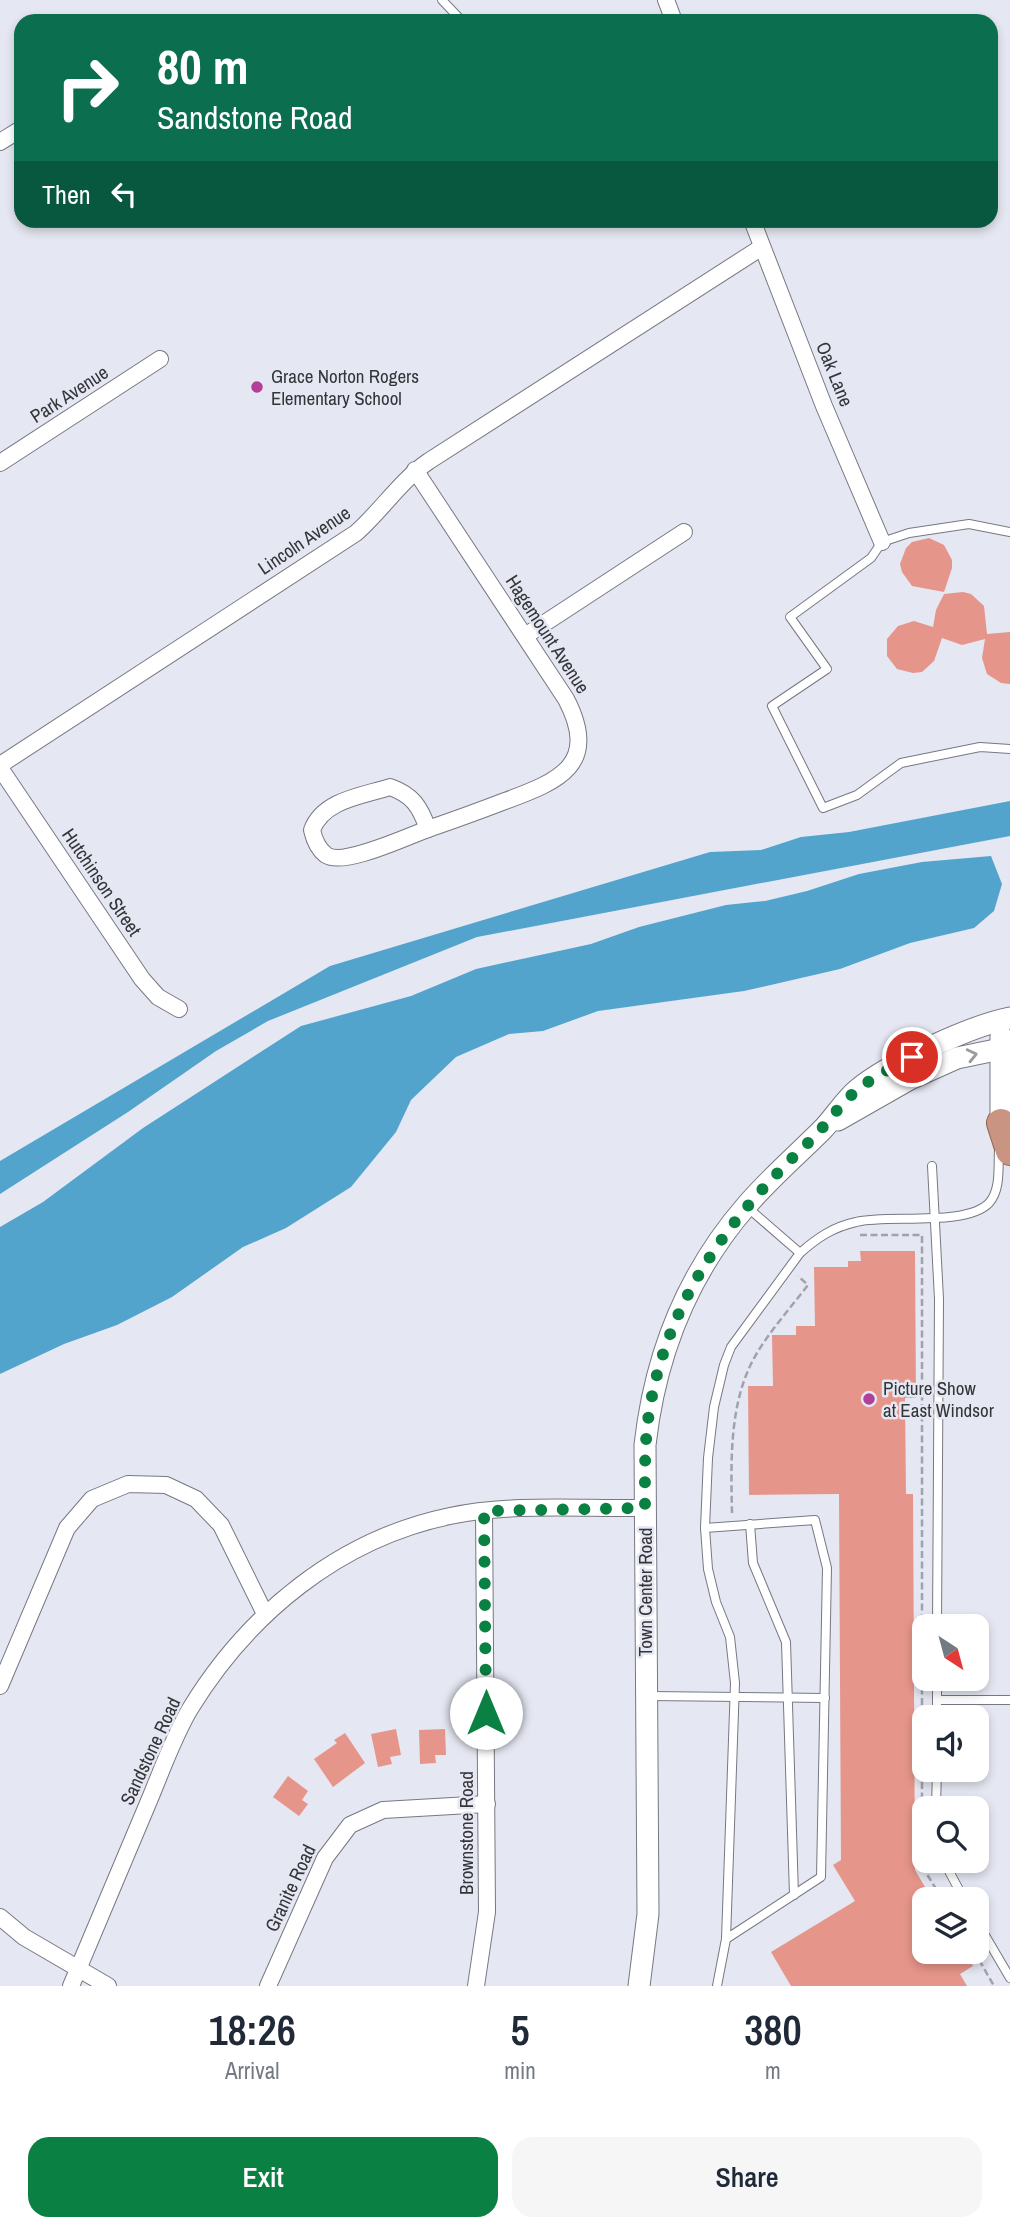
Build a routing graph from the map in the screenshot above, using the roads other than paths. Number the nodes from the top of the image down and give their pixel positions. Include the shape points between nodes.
1 (442, 0) edge
2 (455, 14) edge
3 (755, 228) edge
4 (762, 247) junction
5 (160, 359) dead end
6 (0, 463) edge
7 (415, 470) junction
8 (684, 532) dead end
9 (1010, 533) edge
10 (882, 542) junction
11 (525, 636) junction
12 (1010, 749) edge
13 (0, 766) edge
14 (428, 829) junction
15 (179, 1009) dead end
16 (1006, 1019) edge
17 (1006, 1047) edge
18 (1001, 1123) junction
19 (824, 1128) junction
20 (1010, 1151) edge
21 (932, 1166) dead end
22 (746, 1206) junction
23 (936, 1217) junction
24 (800, 1253) junction
25 (645, 1508) junction
26 (484, 1511) junction
27 (750, 1524) junction
28 (705, 1528) junction
29 (265, 1614) junction
30 (937, 1614) edge
31 (0, 1686) edge
32 (937, 1691) edge
33 (646, 1696) junction
34 (789, 1696) junction
35 (735, 1697) junction
36 (825, 1698) junction
37 (937, 1700) junction
38 (1010, 1700) edge
39 (937, 1705) edge
40 (487, 1804) junction
41 (794, 1895) junction
42 (0, 1917) edge
43 (726, 1939) junction
44 (989, 1942) edge
45 (78, 1969) junction
46 (1010, 1978) edge
47 (71, 1986) edge
48 (108, 1986) edge
49 (268, 1986) edge
50 (476, 1986) edge
51 (639, 1986) edge
52 (717, 1986) edge

1 - 2 lane
3 - 4 street, Oak Lane
4 - 7 street, Lincoln Avenue
4 - 10 street, Oak Lane
5 - 6 street, Park Avenue
7 - 11 street, Hagemount Avenue
7 - 13 street, Lincoln Avenue via 356,533
8 - 11 street
9 - 10 lane via 969,524
10 - 12 lane via 871,558 790,617 827,669 772,706 823,808 857,795 901,762 980,747
11 - 14 street, Hagemount Avenue via 575,714 580,741 576,755 567,771 548,785
13 - 15 street, Hutchinson Street via 142,979 158,997
14 - 14 street, Hagemount Avenue via 408,794 390,788 336,804 322,812 312,830 325,855 343,858
16 - 17 street
16 - 19 street, Town Center Road via 912,1057 857,1090
17 - 18 street
19 -> 17 street, Town Center Road via 957,1058
18 - 20 highway
18 - 23 lane via 997,1186 989,1203 971,1213
19 - 22 street, Town Center Road
21 - 23 lane
22 - 24 lane
22 - 25 street, Town Center Road via 695,1278 667,1342 649,1409
23 - 24 lane via 858,1221 827,1232
23 - 30 lane
24 - 28 lane via 743,1327 723,1365 712,1420
25 - 26 street, Sandstone Road
25 - 33 street, Town Center Road
26 - 29 street, Sandstone Road via 418,1524 365,1545 312,1577
26 - 40 street, Brownstone Road
27 - 28 lane
27 - 34 lane via 753,1563 786,1642
27 - 36 lane via 815,1520 827,1568
28 - 35 lane via 708,1569 735,1660
29 - 31 street via 211,1512 174,1488 128,1484 92,1499 67,1528
29 - 45 street, Sandstone Road via 220,1664 188,1712
32 - 37 lane
33 - 35 lane
33 - 51 street, Town Center Road via 648,1914
34 - 35 lane
34 - 36 lane
34 - 41 lane
35 - 43 lane
36 - 41 lane via 821,1877
37 - 38 lane
37 - 39 lane
40 - 49 street, Granite Road via 383,1810 350,1825 325,1858
40 - 50 street, Brownstone Road via 487,1912
41 - 43 lane
42 - 45 street
43 - 52 lane
44 - 46 lane
45 - 47 street, Sandstone Road
45 - 48 street

